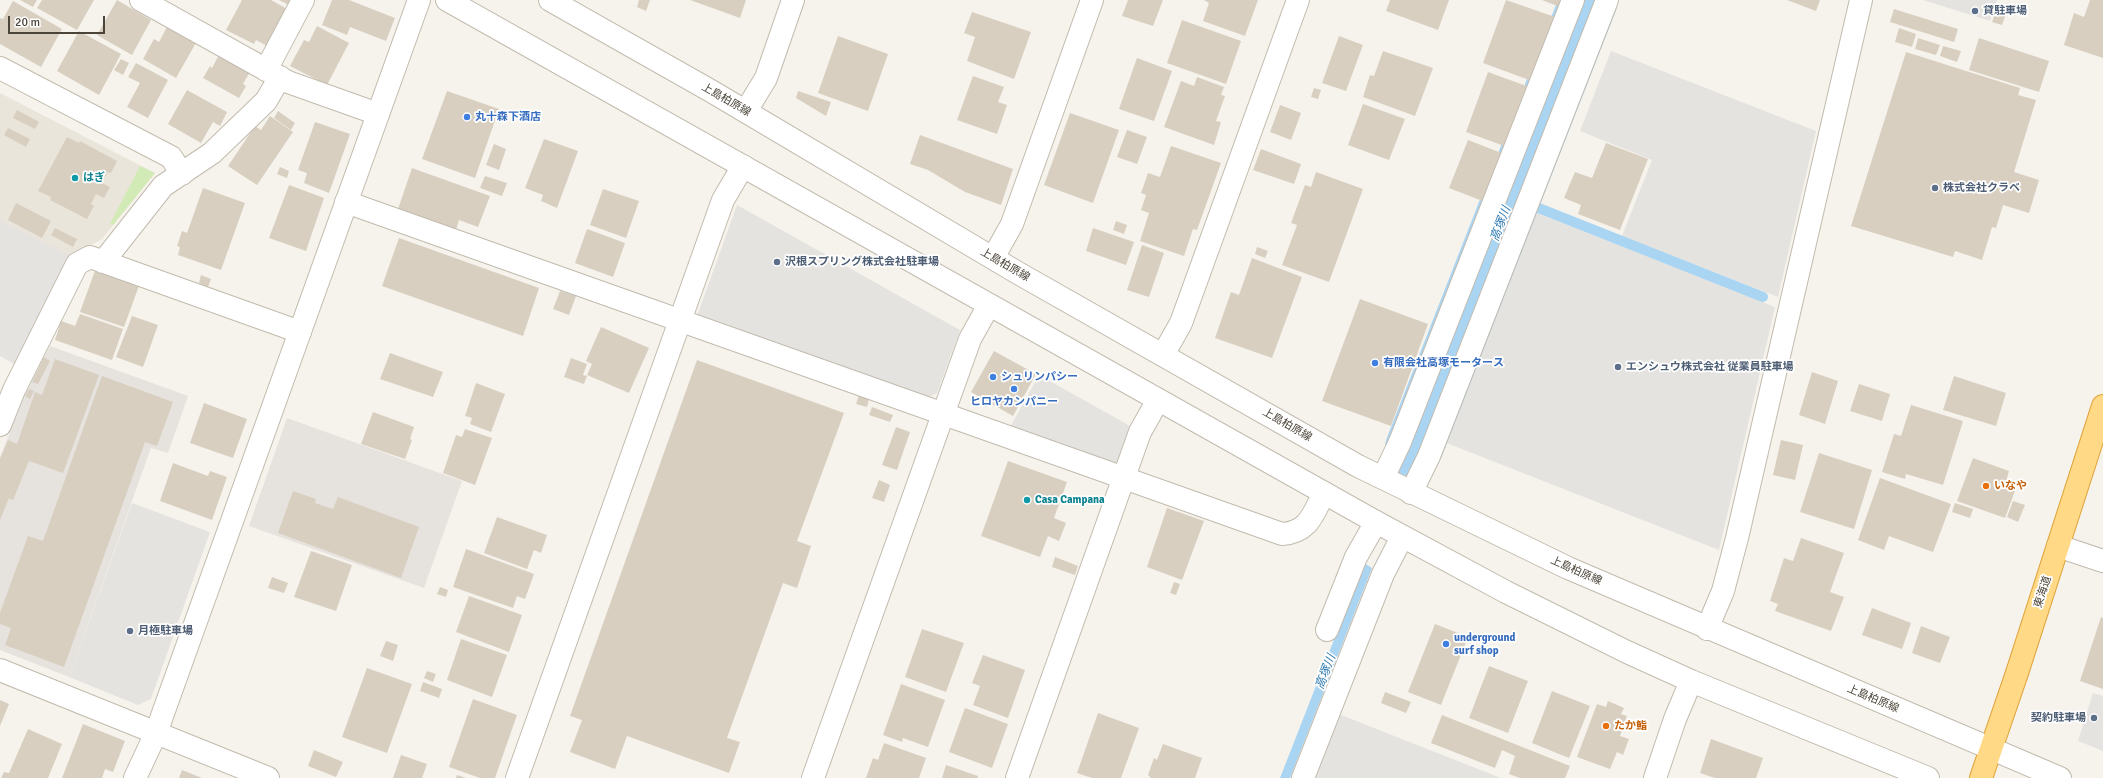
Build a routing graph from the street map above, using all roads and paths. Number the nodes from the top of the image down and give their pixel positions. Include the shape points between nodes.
1 (141, 0) edge
2 (303, 0) edge
3 (419, 0) edge
4 (447, 0) edge
5 (550, 0) edge
6 (793, 0) edge
7 (1092, 0) edge
8 (1298, 0) edge
9 (1573, 0) edge
10 (1607, 0) edge
11 (1861, 0) edge
12 (0, 68) edge
13 (273, 74) junction
14 (746, 112) junction
15 (378, 114) junction
16 (743, 166) junction
17 (182, 174) junction
18 (346, 202) junction
19 (993, 258) junction
20 (103, 262) junction
21 (989, 305) junction
22 (680, 320) junction
23 (300, 332) junction
24 (1163, 355) junction
25 (1158, 400) junction
26 (2103, 406) edge
27 (943, 414) junction
28 (0, 425) edge
29 (1124, 478) junction
30 (1383, 478) junction
31 (1324, 493) junction
32 (1411, 493) junction
33 (1376, 522) junction
34 (1402, 537) junction
35 (2058, 546) junction
36 (2103, 561) edge
37 (1707, 629) junction
38 (1327, 630) dead end
39 (0, 670) edge
40 (1692, 682) junction
41 (156, 733) junction
42 (1991, 749) junction
43 (135, 778) edge
44 (268, 778) edge
45 (517, 778) edge
46 (813, 778) edge
47 (1017, 778) edge
48 (1303, 778) edge
49 (1655, 778) edge
50 (1928, 778) edge
51 (1981, 778) edge
52 (2060, 778) edge

1 - 13 street
2 - 13 street
3 - 15 street
4 - 16 street
5 - 14 street, 上島柏原線
6 - 14 street via 766,78
7 - 19 street via 1012,224
8 - 24 street via 1181,323
9 - 30 street via 1400,442
10 - 32 street via 1429,456
11 - 37 street via 1737,538 1723,591
12 - 17 street via 171,157
13 - 15 street
13 - 17 street via 266,101 212,153
14 - 19 street, 上島柏原線
15 - 18 street
16 - 21 street
16 - 22 street via 723,200
17 - 20 street via 163,186
18 - 22 street
18 - 23 street
19 - 24 street, 上島柏原線
20 - 23 street
20 - 28 street via 90,257 77,264 14,390
21 - 25 street
21 - 27 street via 970,339
22 - 27 street
22 - 45 street
23 - 41 street
24 - 30 street, 上島柏原線
25 - 29 street via 1140,432
25 - 31 street
26 - 35 highway, 東海道
27 - 29 street
27 - 46 street
29 - 31 street via 1282,534 1294,533 1304,527
29 - 47 street
30 - 32 street, 上島柏原線
31 - 33 street
32 - 37 street, 上島柏原線 via 1568,568
33 - 34 street
33 - 38 street via 1356,557
34 - 40 street via 1566,622
34 - 48 street via 1383,574
35 - 36 street
35 - 42 highway, 東海道
37 - 42 street, 上島柏原線
39 - 41 street
40 - 49 street via 1675,719
40 - 50 street
41 - 43 street
41 - 44 street
42 - 51 highway, 東海道
42 - 52 street, 上島柏原線

